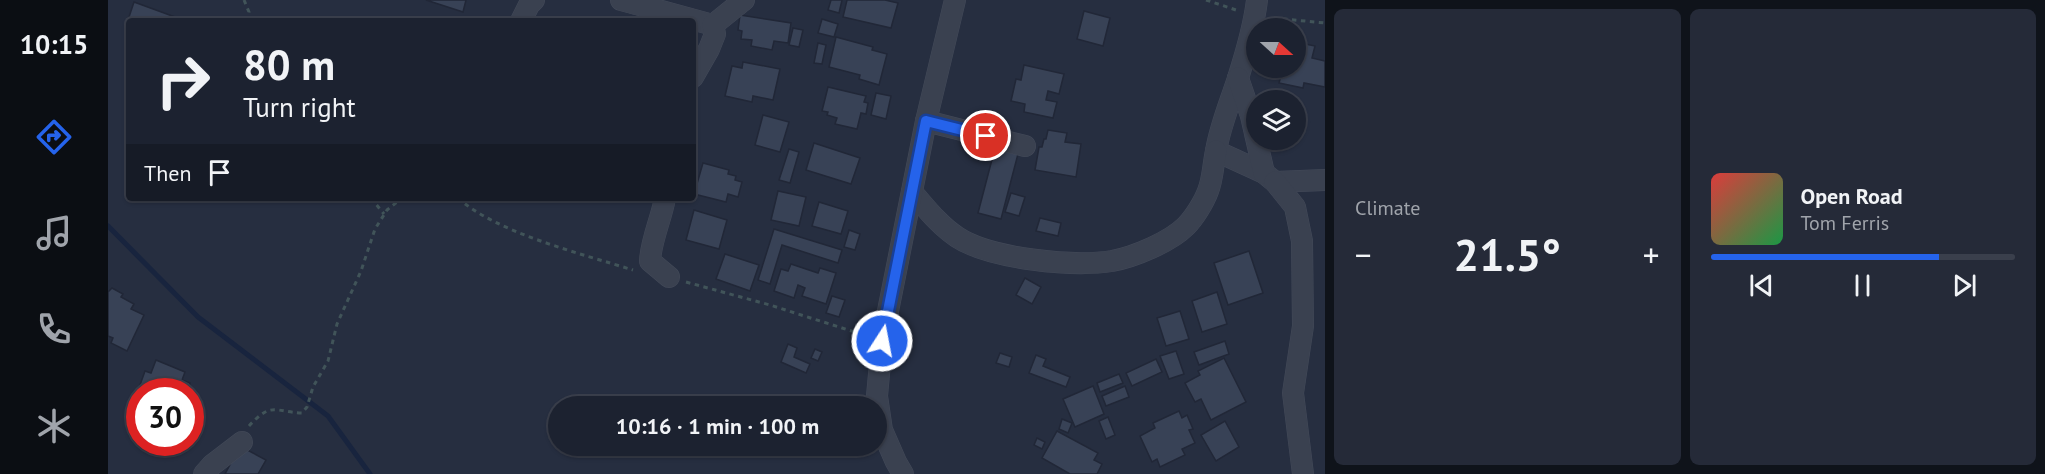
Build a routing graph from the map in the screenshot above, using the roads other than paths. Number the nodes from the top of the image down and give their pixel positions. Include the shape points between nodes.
1 (534, 0) edge
2 (621, 0) edge
3 (744, 0) edge
4 (955, 0) edge
5 (1257, 0) edge
6 (522, 18) edge
7 (687, 18) edge
8 (696, 20) edge
9 (713, 25) junction
10 (696, 72) edge
11 (1238, 78) junction
12 (926, 121) junction
13 (1025, 146) dead end
14 (1216, 151) junction
15 (1269, 178) junction
16 (1325, 180) edge
17 (912, 192) junction
18 (664, 201) edge
19 (669, 278) dead end
20 (242, 442) road end
21 (204, 474) edge
22 (903, 474) edge
23 (1303, 474) edge

1 - 6 street
2 - 7 street
3 - 9 street
4 - 12 street
5 - 11 street
8 - 9 street
9 - 10 street via 715,34 710,49
11 - 14 street
11 - 15 street
12 - 13 street
12 - 17 street
14 - 15 street
14 - 17 street via 1208,191 1187,225 1169,239 1113,261 1077,263 983,249 939,224
15 - 16 street
15 - 23 street via 1295,207 1302,241 1303,326 1293,393
17 - 22 street via 882,341 877,396 882,430
18 - 19 street via 650,246 650,261
20 - 21 street

